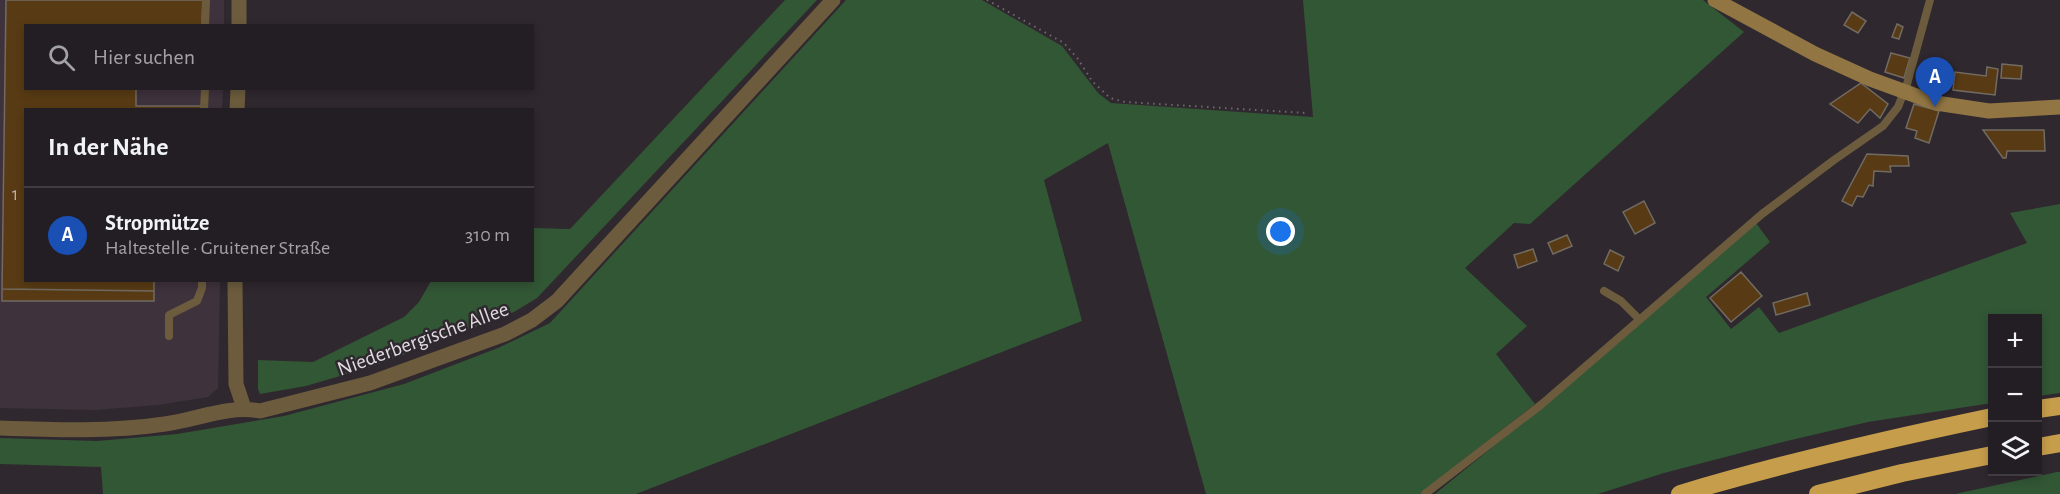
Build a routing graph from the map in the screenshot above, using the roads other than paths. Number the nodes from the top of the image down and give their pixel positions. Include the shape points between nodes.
1 (206, 0) edge
2 (239, 0) edge
3 (833, 0) edge
4 (1715, 0) edge
5 (1930, 0) edge
6 (205, 24) edge
7 (239, 24) edge
8 (205, 90) edge
9 (238, 90) edge
10 (1904, 93) junction
11 (204, 108) edge
12 (237, 108) edge
13 (2060, 108) edge
14 (202, 282) edge
15 (235, 282) edge
16 (1604, 291) dead end
17 (1639, 319) junction
18 (169, 336) dead end
19 (2060, 406) edge
20 (244, 408) junction
21 (2042, 408) edge
22 (1988, 418) edge
23 (0, 428) edge
24 (2060, 443) edge
25 (2042, 446) edge
26 (1988, 456) edge
27 (1425, 494) edge
28 (1680, 494) edge
29 (1818, 494) edge

1 - 6 lane
2 - 7 street
3 - 20 street, Niederbergische Allee via 557,302 532,320 505,334 370,383 260,411
4 - 10 main road via 1815,54
5 - 10 lane
8 - 11 lane
9 - 12 street
10 - 13 main road via 1936,103 1989,111
10 - 17 lane via 1883,126 1762,214
14 - 18 lane via 197,302 169,315
15 - 20 street via 236,384
16 - 17 lane
17 - 27 lane via 1542,404
19 - 21 highway
20 - 23 street, Niederbergische Allee via 165,424 70,431
22 - 28 highway via 1780,465
24 - 25 highway
26 - 29 highway

